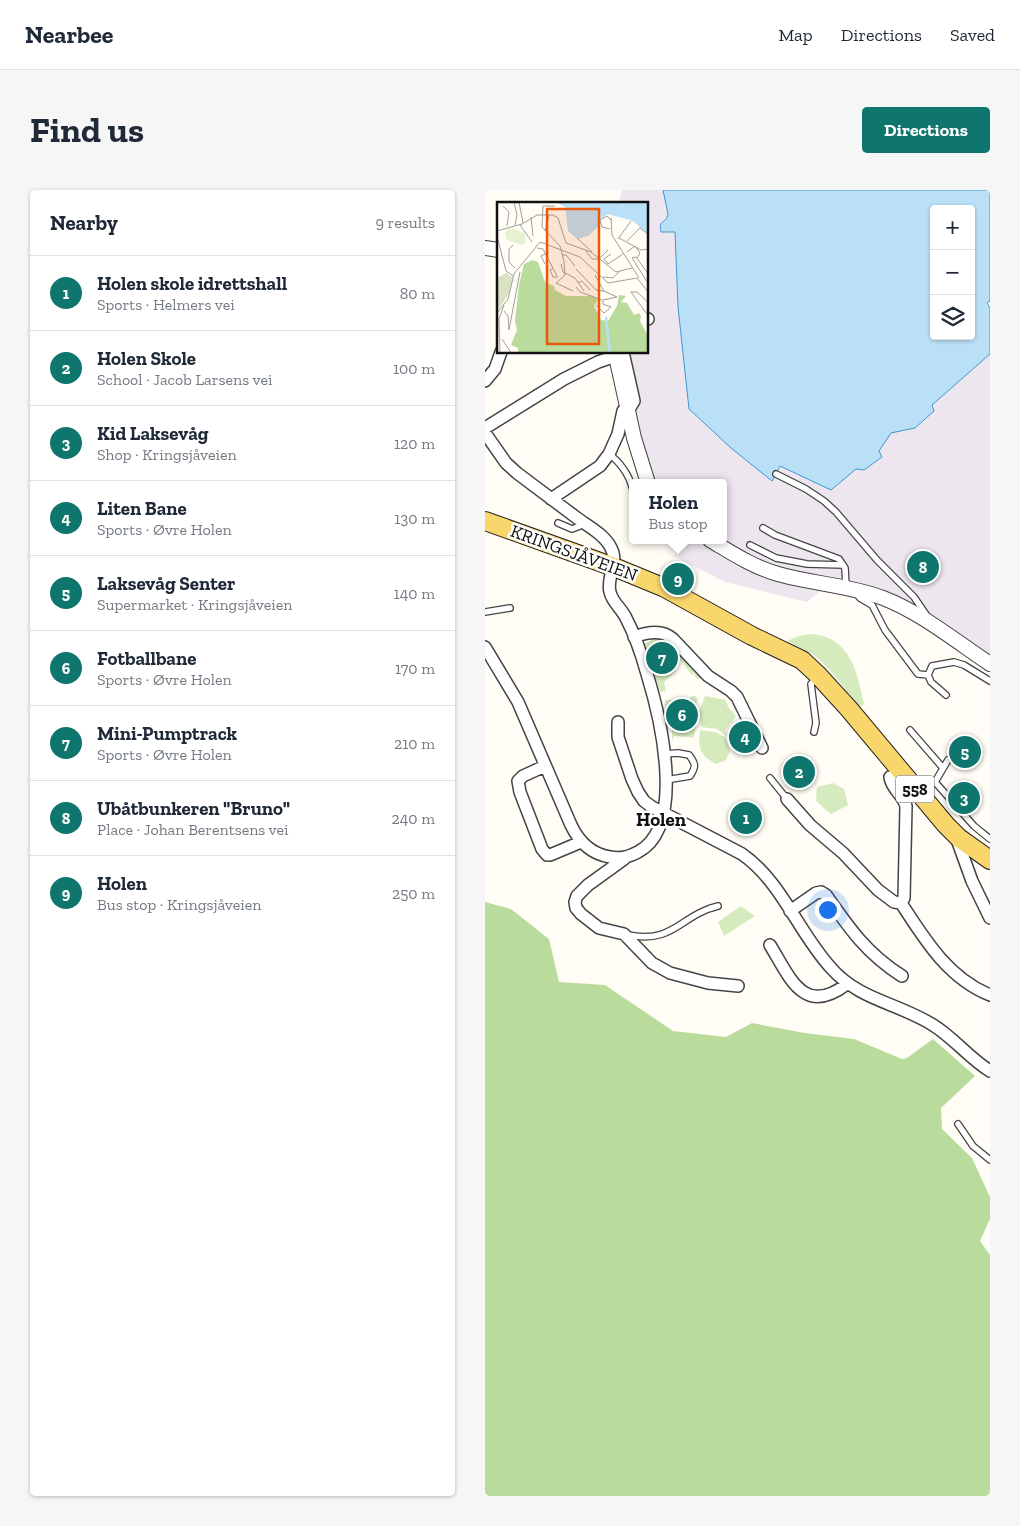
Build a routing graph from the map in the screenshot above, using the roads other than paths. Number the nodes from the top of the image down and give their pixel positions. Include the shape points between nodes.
1 (501, 354) edge
2 (618, 354) edge
3 (485, 381) edge
4 (629, 409) junction
5 (485, 428) edge
6 (485, 433) edge
7 (609, 454) junction
8 (776, 474) dead end
9 (629, 479) edge
10 (647, 479) edge
11 (551, 499) junction
12 (485, 521) edge
13 (558, 523) dead end
14 (585, 524) junction
15 (763, 528) dead end
16 (717, 544) edge
17 (750, 545) dead end
18 (843, 565) junction
19 (614, 567) junction
20 (850, 587) junction
21 (510, 608) dead end
22 (485, 612) edge
23 (938, 629) junction
24 (634, 637) junction
25 (485, 647) edge
26 (990, 664) edge
27 (818, 675) junction
28 (928, 675) junction
29 (990, 681) edge
30 (946, 695) dead end
31 (618, 722) dead end
32 (910, 730) dead end
33 (814, 732) dead end
34 (762, 748) dead end
35 (665, 754) junction
36 (948, 760) dead end
37 (545, 766) junction
38 (943, 768) junction
39 (890, 777) dead end
40 (770, 778) dead end
41 (666, 780) junction
42 (935, 782) junction
43 (919, 793) junction
44 (787, 799) joint
45 (664, 812) junction
46 (955, 834) junction
47 (581, 842) junction
48 (987, 851) edge
49 (603, 856) junction
50 (624, 858) junction
51 (604, 872) junction
52 (969, 873) junction
53 (901, 903) junction
54 (718, 906) dead end
55 (790, 911) junction
56 (990, 918) edge
57 (624, 934) junction
58 (770, 945) dead end
59 (902, 976) dead end
60 (847, 984) junction
61 (738, 986) dead end
62 (990, 995) edge
63 (990, 1071) edge
64 (958, 1124) dead end
65 (990, 1160) edge

1 - 3 street via 495,369
2 - 4 street
2 - 5 street via 564,379
4 - 7 street via 623,411
4 - 10 street
6 - 11 street via 506,463
7 - 9 lane
7 - 11 street via 600,466
8 - 23 lane via 806,489 836,512 914,597
11 - 14 street
12 - 19 main road, KRINGSJÅVEIEN / 558
13 - 14 lane via 571,530
14 - 19 street via 611,548
15 - 18 lane via 829,555
16 - 20 street via 760,568 799,579
17 - 18 lane via 776,558 807,564
18 - 20 lane
19 - 24 street via 609,591
19 - 27 main road, KRINGSJÅVEIEN / 558 via 693,602 802,660
20 - 23 street via 883,598
20 - 28 lane via 872,605 885,630 917,674
21 - 22 lane
23 - 26 street
24 - 34 street via 660,632 673,639 708,676 737,697
24 - 35 street via 653,696
25 - 37 street via 518,702
27 - 33 lane via 811,684 816,723
27 - 43 main road, KRINGSJÅVEIEN / 558
28 - 29 lane via 930,664 954,662
28 - 30 lane
31 - 45 street via 617,737 638,792 644,801
32 - 38 lane
35 - 41 street
35 - 41 lane via 689,755 695,762 690,776
36 - 38 lane
37 - 47 street
37 - 47 street via 518,781 542,849 550,856
38 - 42 lane
39 - 53 street via 907,806 904,898
40 - 44 lane
41 - 45 street
42 - 43 lane
42 - 48 lane via 974,826
43 - 46 main road, KRINGSJÅVEIEN / 558
44 - 53 street via 878,890 894,902
45 - 50 street via 659,830 651,842
45 - 55 street via 754,862 774,884
46 - 48 main road, KRINGSJÅVEIEN / 558
46 - 52 street
47 - 49 street
48 - 52 street via 971,866
49 - 50 street
49 - 51 street
50 - 51 street
51 - 57 street via 577,896 576,908 599,928
52 - 56 street
53 - 62 street via 920,933 955,974
54 - 57 lane via 662,935 644,938
55 - 59 street via 821,892 864,947
55 - 60 street via 830,968
57 - 61 street via 652,963 670,973 708,983
58 - 60 street via 793,983 805,993 828,996
60 - 63 street via 935,1026
64 - 65 lane via 973,1146

